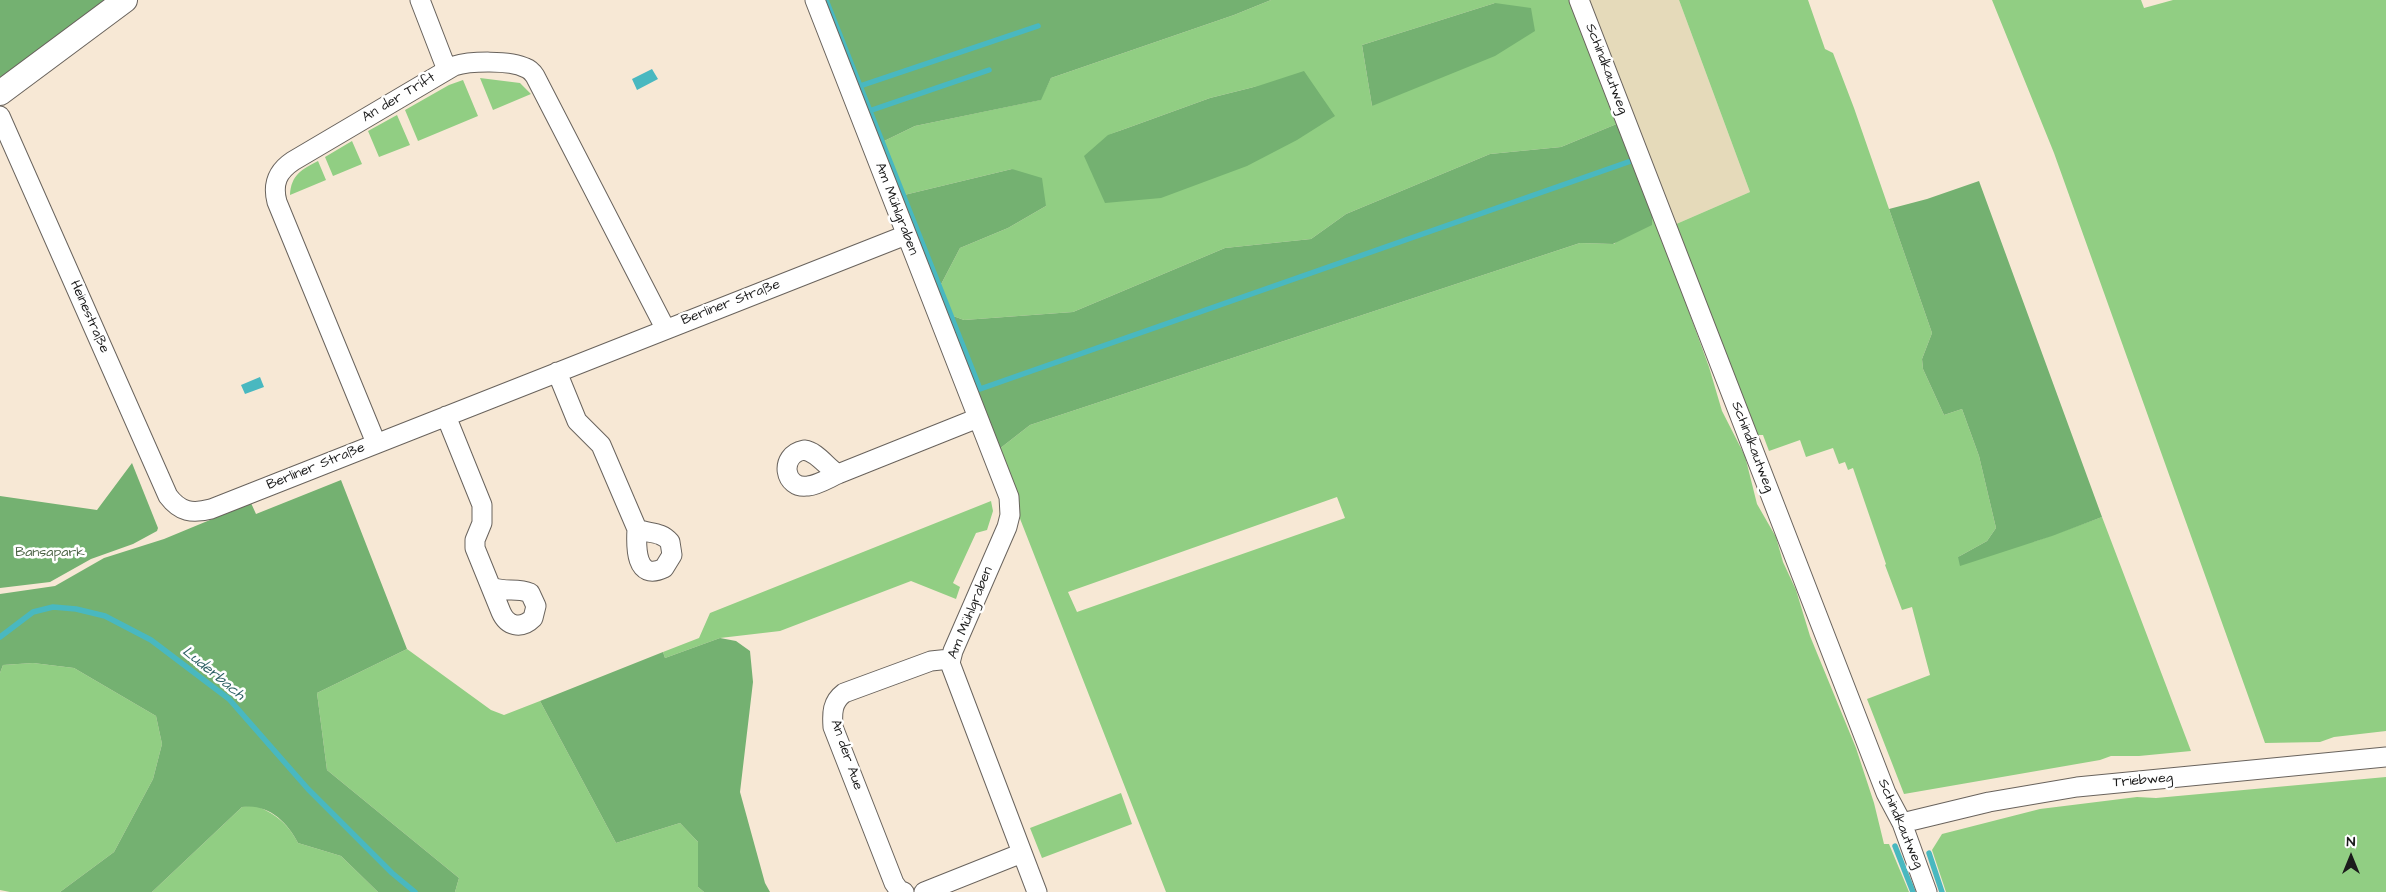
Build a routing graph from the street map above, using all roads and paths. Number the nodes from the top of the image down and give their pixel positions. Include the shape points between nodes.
1 (125, 0) edge
2 (420, 0) edge
3 (815, 0) edge
4 (1579, 0) edge
5 (447, 70) junction
6 (0, 93) edge
7 (0, 116) edge
8 (906, 235) junction
9 (665, 328) junction
10 (557, 372) junction
11 (446, 416) junction
12 (978, 418) junction
13 (376, 443) junction
14 (838, 474) dead end
15 (184, 511) joint
16 (637, 529) dead end
17 (492, 588) dead end
18 (950, 659) junction
19 (2386, 757) edge
20 (1902, 823) junction
21 (1022, 853) junction
22 (904, 892) edge
23 (924, 892) edge
24 (1037, 892) edge
25 (1928, 892) edge

1 - 6 street
2 - 5 street
3 - 8 street, Am Mühlgraben
4 - 20 street, Schindkautweg via 1886,793
5 - 9 street, An der Trift via 477,61 527,68 535,76
5 - 13 street, An der Trift via 293,160 276,178 277,202
7 - 15 street, Heinestraße via 168,496
8 - 9 street, Berliner Straße
8 - 12 street, Am Mühlgraben
9 - 10 street, Berliner Straße
10 - 11 street, Berliner Straße
10 - 16 street via 577,421 601,445
11 - 13 street, Berliner Straße
11 - 17 street via 482,505 482,523 474,544
12 - 14 street
12 - 18 street, Am Mühlgraben via 1009,496 1010,516
13 - 15 street, Berliner Straße via 211,509
18 - 21 street, Am Mühlgraben via 954,677
18 - 22 street, An der Aue via 931,661 844,693 838,697 832,716 894,883
19 - 20 street, Triebweg via 2077,788 1989,802
20 - 25 street, Schindkautweg
21 - 23 street
21 - 24 street, Am Mühlgraben

